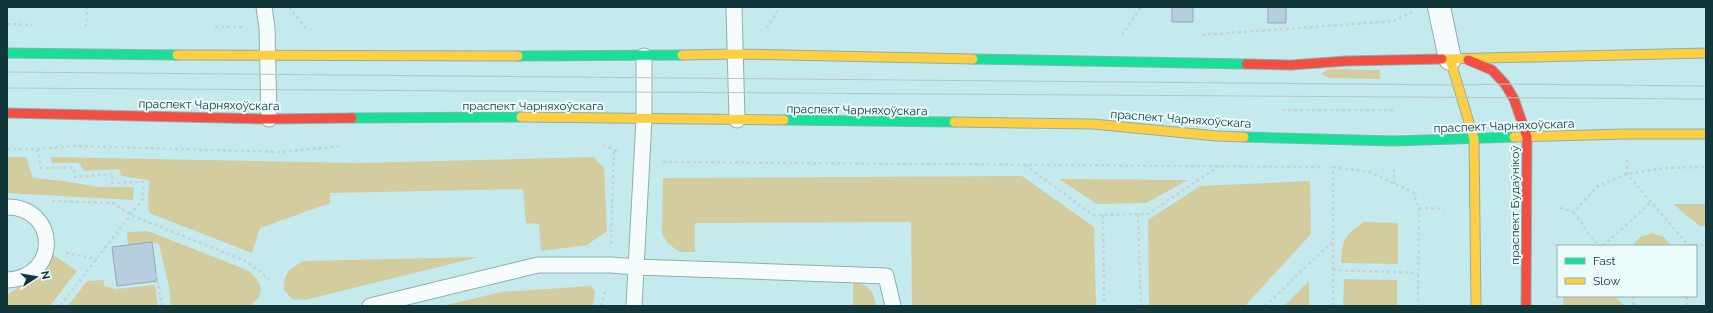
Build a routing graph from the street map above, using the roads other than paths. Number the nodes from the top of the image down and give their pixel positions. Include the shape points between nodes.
1 (264, 7) edge
2 (734, 7) edge
3 (1429, 7) edge
4 (7, 53) edge
5 (1706, 53) edge
6 (736, 54) junction
7 (266, 56) junction
8 (644, 56) junction
9 (1458, 59) junction
10 (7, 113) edge
11 (269, 118) junction
12 (644, 119) junction
13 (737, 120) junction
14 (1706, 134) edge
15 (1527, 137) junction
16 (1474, 139) junction
17 (7, 207) edge
18 (636, 267) junction
19 (7, 280) edge
20 (370, 306) edge
21 (634, 306) edge
22 (893, 306) edge
23 (1476, 306) edge
24 (1526, 306) edge

1 - 7 lane via 267,28
2 - 6 lane
3 - 9 street
4 - 7 main road
5 - 9 main road
6 - 8 main road
6 - 9 main road via 1291,65 1346,61
6 - 13 lane
7 - 8 main road
7 - 11 lane
8 - 12 lane
9 - 15 main road, праспект Будаўнікоў via 1492,70 1506,84
9 - 16 main road
10 - 11 main road, праспект Чарняхоўскага
11 - 12 main road, праспект Чарняхоўскага
12 - 13 main road, праспект Чарняхоўскага
12 - 18 lane
13 - 16 main road, праспект Чарняхоўскага via 1093,124 1218,136 1394,141
14 - 15 main road, праспект Чарняхоўскага
15 - 16 main road, праспект Чарняхоўскага
15 - 24 main road, праспект Будаўнікоў
16 - 23 main road
17 - 19 lane via 28,211 40,221 46,236 46,249 36,270 19,279
18 - 20 lane via 538,265
18 - 21 lane
18 - 22 lane via 886,276

